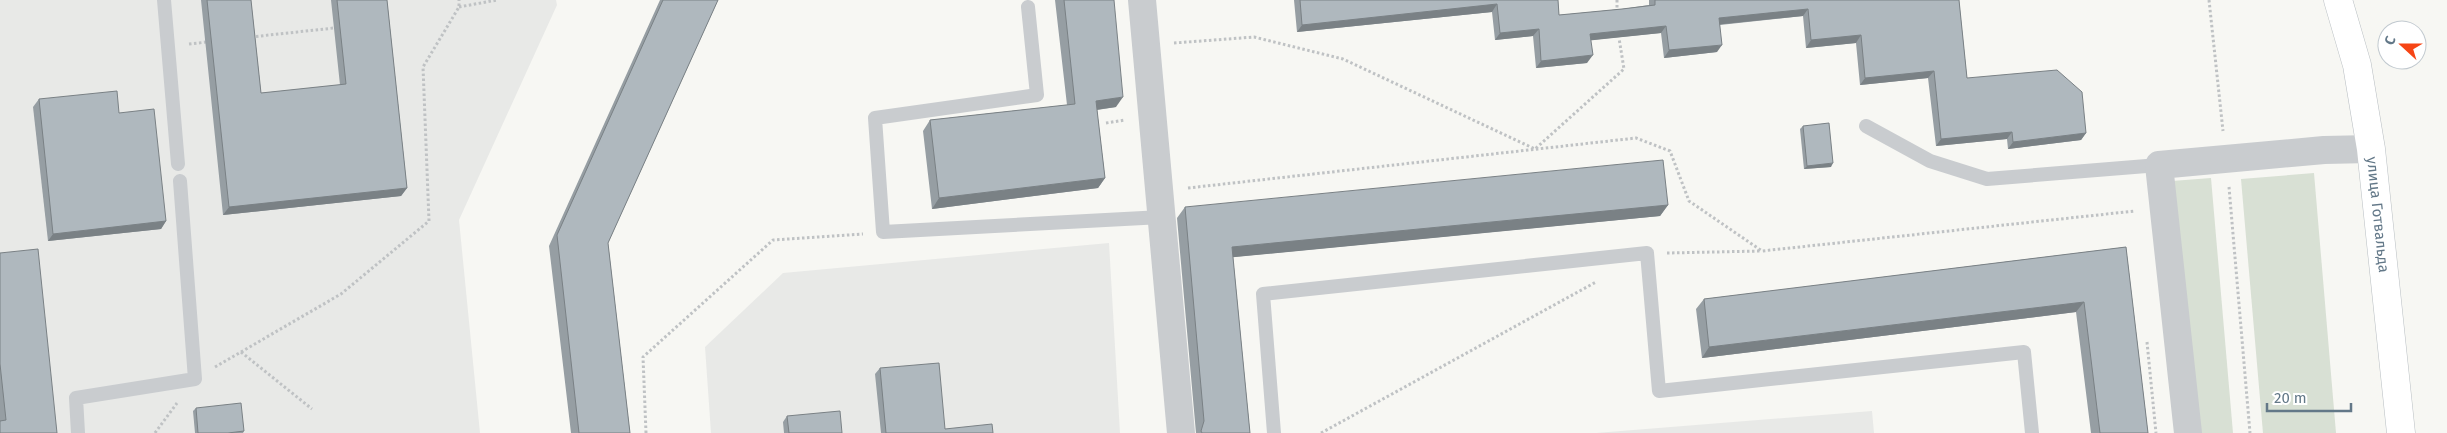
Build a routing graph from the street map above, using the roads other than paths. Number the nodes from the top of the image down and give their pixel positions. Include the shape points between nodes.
1 (164, 0) edge
2 (1142, 0) edge
3 (2338, 0) edge
4 (1028, 7) dead end
5 (1866, 126) dead end
6 (2370, 149) junction
7 (178, 164) dead end
8 (2159, 165) junction
9 (180, 181) dead end
10 (1160, 204) junction
11 (78, 433) edge
12 (1181, 433) edge
13 (1274, 433) edge
14 (2032, 433) edge
15 (2188, 433) edge
16 (2401, 433) edge

1 - 7 lane
2 - 10 street
3 - 6 main road, улица Готвальда via 2357,65
4 - 10 lane via 1037,95 876,118 883,232
5 - 8 lane via 1930,161 1987,180
6 - 8 street
6 - 16 main road, улица Готвальда
8 - 15 street
9 - 11 lane via 195,379 76,398
10 - 12 street
13 - 14 lane via 1263,294 1647,253 1659,390 2024,352

